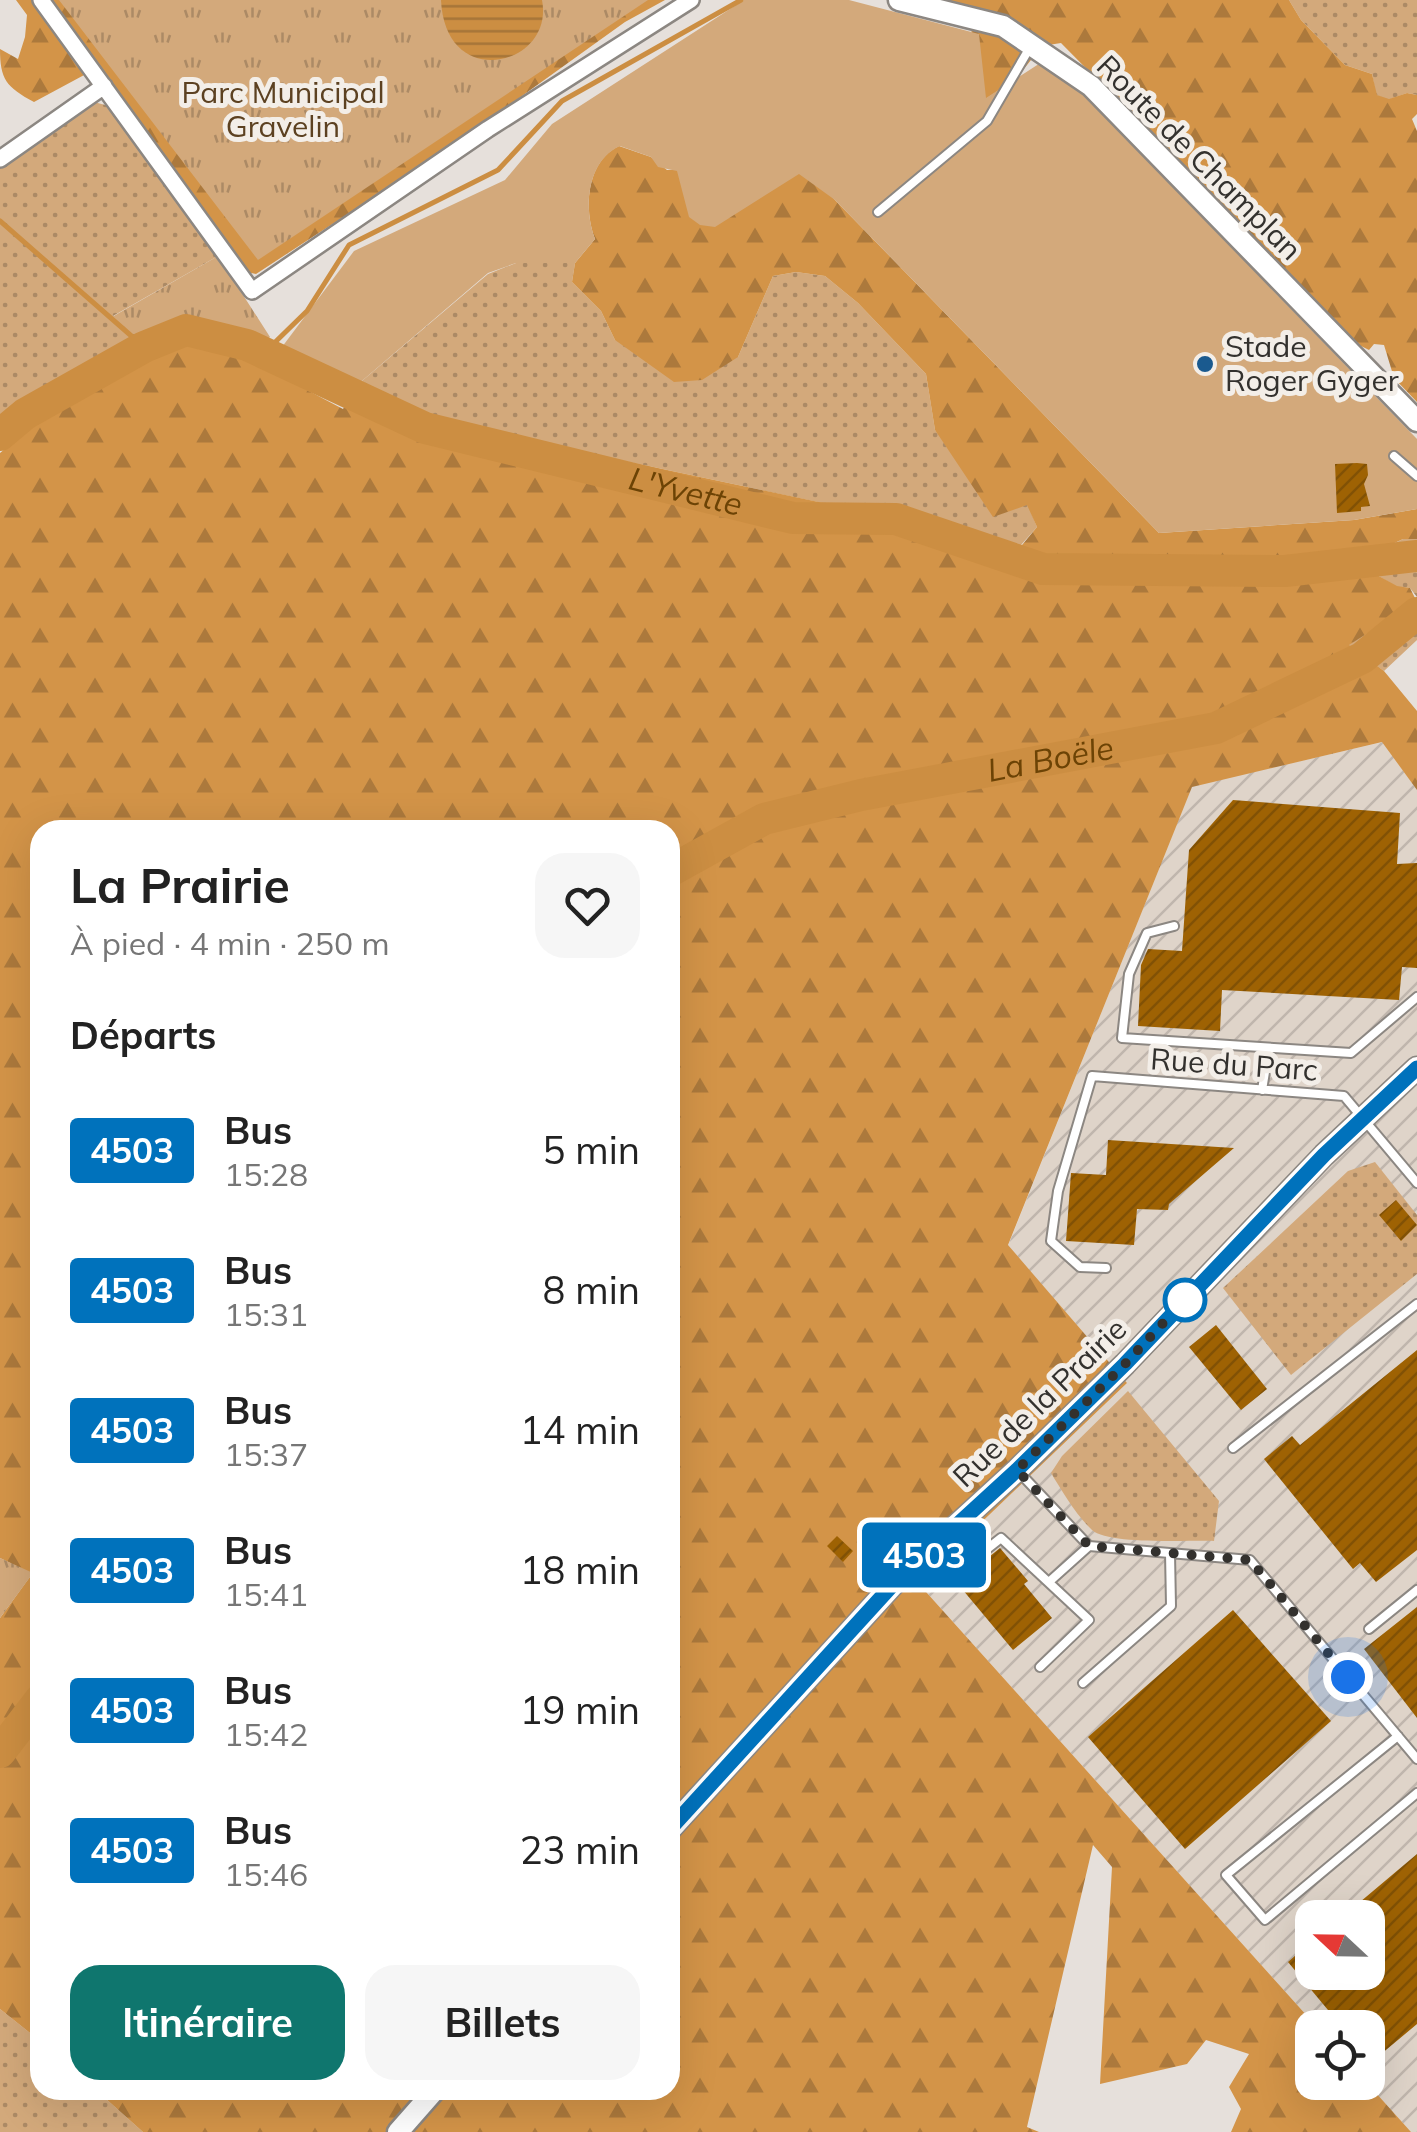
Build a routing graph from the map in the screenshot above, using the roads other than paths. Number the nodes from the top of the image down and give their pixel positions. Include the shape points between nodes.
1 (41, 0) edge
2 (691, 0) edge
3 (899, 0) edge
4 (1032, 45) junction
5 (104, 86) junction
6 (0, 159) edge
7 (878, 212) dead end
8 (1417, 422) edge
9 (1394, 456) dead end
10 (1417, 476) edge
11 (1174, 926) dead end
12 (1417, 998) edge
13 (1269, 1048) junction
14 (1417, 1068) edge
15 (1262, 1090) junction
16 (1364, 1116) junction
17 (1417, 1183) edge
18 (1106, 1268) dead end
19 (1417, 1304) edge
20 (1233, 1448) dead end
21 (1017, 1470) junction
22 (1089, 1546) junction
23 (1170, 1552) junction
24 (950, 1579) dead end
25 (1050, 1581) junction
26 (1417, 1590) edge
27 (1369, 1629) dead end
28 (1040, 1667) dead end
29 (1083, 1683) dead end
30 (1398, 1736) junction
31 (1417, 1759) edge
32 (1417, 1794) edge
33 (680, 1818) edge
34 (426, 2100) edge
35 (398, 2132) edge

1 - 5 street
2 - 5 street via 488,128 252,291
3 - 4 street, Route de Champlan via 1003,26
4 - 7 lane via 988,121
4 - 8 street, Route de Champlan via 1091,86
5 - 6 street
9 - 10 lane
11 - 13 lane via 1147,933 1129,974 1122,1038
12 - 13 lane via 1352,1053
13 - 15 lane
14 - 16 street, Rue de la Prairie
15 - 16 lane, Rue du Parc via 1344,1096
15 - 18 lane, Rue du Parc via 1092,1076 1058,1190 1052,1241 1080,1267
16 - 17 lane
16 - 21 street, Rue de la Prairie
19 - 20 lane
21 - 22 lane
21 - 33 street, Rue de la Prairie via 897,1580
22 - 23 lane
22 - 25 lane
23 - 29 lane via 1171,1606
23 - 30 lane via 1250,1560
24 - 25 lane via 1002,1538
25 - 28 lane via 1090,1620
26 - 27 lane
30 - 31 lane
30 - 32 lane via 1226,1875 1265,1920
34 - 35 street

